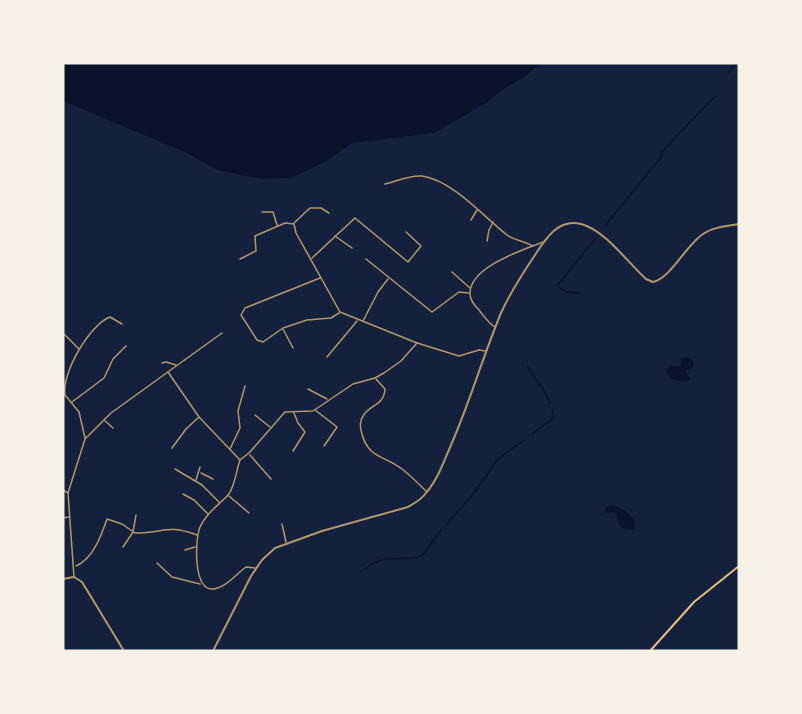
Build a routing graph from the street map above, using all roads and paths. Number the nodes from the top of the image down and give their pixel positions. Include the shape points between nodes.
1 (386, 184) dead end
2 (477, 209) junction
3 (262, 212) dead end
4 (329, 213) dead end
5 (471, 220) dead end
6 (494, 222) junction
7 (294, 224) junction
8 (739, 224) edge
9 (278, 226) junction
10 (406, 232) dead end
11 (335, 236) junction
12 (487, 241) dead end
13 (543, 242) junction
14 (533, 246) junction
15 (352, 248) dead end
16 (240, 259) dead end
17 (312, 259) junction
18 (366, 259) dead end
19 (452, 272) dead end
20 (321, 278) junction
21 (389, 278) junction
22 (471, 289) junction
23 (470, 293) junction
24 (340, 312) junction
25 (358, 320) junction
26 (363, 322) junction
27 (122, 324) dead end
28 (496, 327) junction
29 (283, 328) junction
30 (222, 333) dead end
31 (64, 334) edge
32 (417, 343) junction
33 (126, 346) dead end
34 (293, 348) dead end
35 (80, 350) junction
36 (487, 351) junction
37 (327, 357) dead end
38 (162, 363) dead end
39 (177, 365) junction
40 (168, 372) junction
41 (375, 378) junction
42 (245, 386) dead end
43 (308, 389) dead end
44 (328, 400) junction
45 (72, 402) junction
46 (315, 409) junction
47 (294, 412) junction
48 (255, 415) dead end
49 (199, 417) junction
50 (104, 420) junction
51 (113, 428) dead end
52 (271, 428) junction
53 (85, 439) junction
54 (324, 446) dead end
55 (172, 448) dead end
56 (229, 450) junction
57 (292, 451) dead end
58 (249, 453) junction
59 (240, 460) junction
60 (200, 467) dead end
61 (175, 470) dead end
62 (200, 473) junction
63 (271, 478) dead end
64 (213, 479) dead end
65 (195, 481) junction
66 (63, 490) edge
67 (427, 492) junction
68 (68, 493) junction
69 (183, 494) dead end
70 (228, 495) junction
71 (219, 502) junction
72 (249, 513) dead end
73 (208, 514) junction
74 (136, 515) dead end
75 (69, 517) junction
76 (63, 518) edge
77 (282, 524) dead end
78 (133, 532) junction
79 (198, 536) junction
80 (286, 542) junction
81 (123, 547) dead end
82 (196, 547) junction
83 (185, 550) dead end
84 (157, 563) dead end
85 (74, 566) junction
86 (739, 566) edge
87 (256, 568) junction
88 (74, 577) junction
89 (63, 579) edge
90 (201, 584) junction
91 (124, 651) edge
92 (213, 651) edge
93 (650, 651) edge

1 - 2 street via 426,177 446,186
2 - 5 street
2 - 6 street
3 - 9 street via 273,212
4 - 7 street via 321,208 307,208
6 - 12 street
6 - 14 street via 508,236
7 - 9 street
7 - 17 street
8 - 13 street via 704,234 662,278 653,282 586,225 564,225
9 - 16 street via 253,237 256,251
10 - 11 street via 421,246 408,262 356,218
11 - 15 street
11 - 17 street
13 - 14 street
13 - 28 street via 513,289
14 - 22 street via 488,267
17 - 20 street
18 - 21 street
19 - 22 street
20 - 24 street
20 - 29 street via 242,312 257,340 263,342
21 - 23 street via 432,312 459,292
21 - 26 street
22 - 23 street
23 - 28 street via 472,301
24 - 25 street
24 - 29 street via 331,318
25 - 26 street
25 - 37 street
26 - 32 street
27 - 35 street via 106,317
28 - 36 street
29 - 34 street
30 - 39 street
31 - 35 street
32 - 36 street via 459,356
32 - 41 street via 393,367
33 - 45 street via 113,359 104,378
35 - 45 street via 64,391
36 - 67 street via 456,434
38 - 39 street
39 - 40 street
40 - 49 street
40 - 50 street
41 - 44 street via 353,384
41 - 67 street via 385,393 380,403 362,418 364,444 402,469
42 - 56 street via 237,411 240,428
43 - 44 street
44 - 46 street
45 - 53 street via 79,412
46 - 47 street
46 - 54 street via 337,427
47 - 52 street via 285,412
47 - 57 street via 305,432
48 - 52 street
49 - 55 street
49 - 56 street
50 - 51 street
50 - 53 street
52 - 58 street
53 - 68 street
56 - 59 street
58 - 59 street
58 - 63 street
59 - 70 street
60 - 62 street
61 - 65 street
62 - 64 street
62 - 65 street
65 - 71 street
66 - 68 street
67 - 80 street via 408,507
68 - 75 street
69 - 73 street
70 - 71 street
70 - 72 street
71 - 73 street
73 - 79 street
74 - 78 street
75 - 76 street
75 - 85 street
77 - 80 street
78 - 79 street via 172,528
78 - 81 street
78 - 85 street via 107,519 95,547 84,561
79 - 82 street
80 - 87 street
82 - 83 street
82 - 90 street
84 - 90 street via 172,578
85 - 88 street
86 - 93 main road via 694,602
87 - 90 street via 246,567 214,589
87 - 92 street
88 - 89 street
88 - 91 street via 82,582

